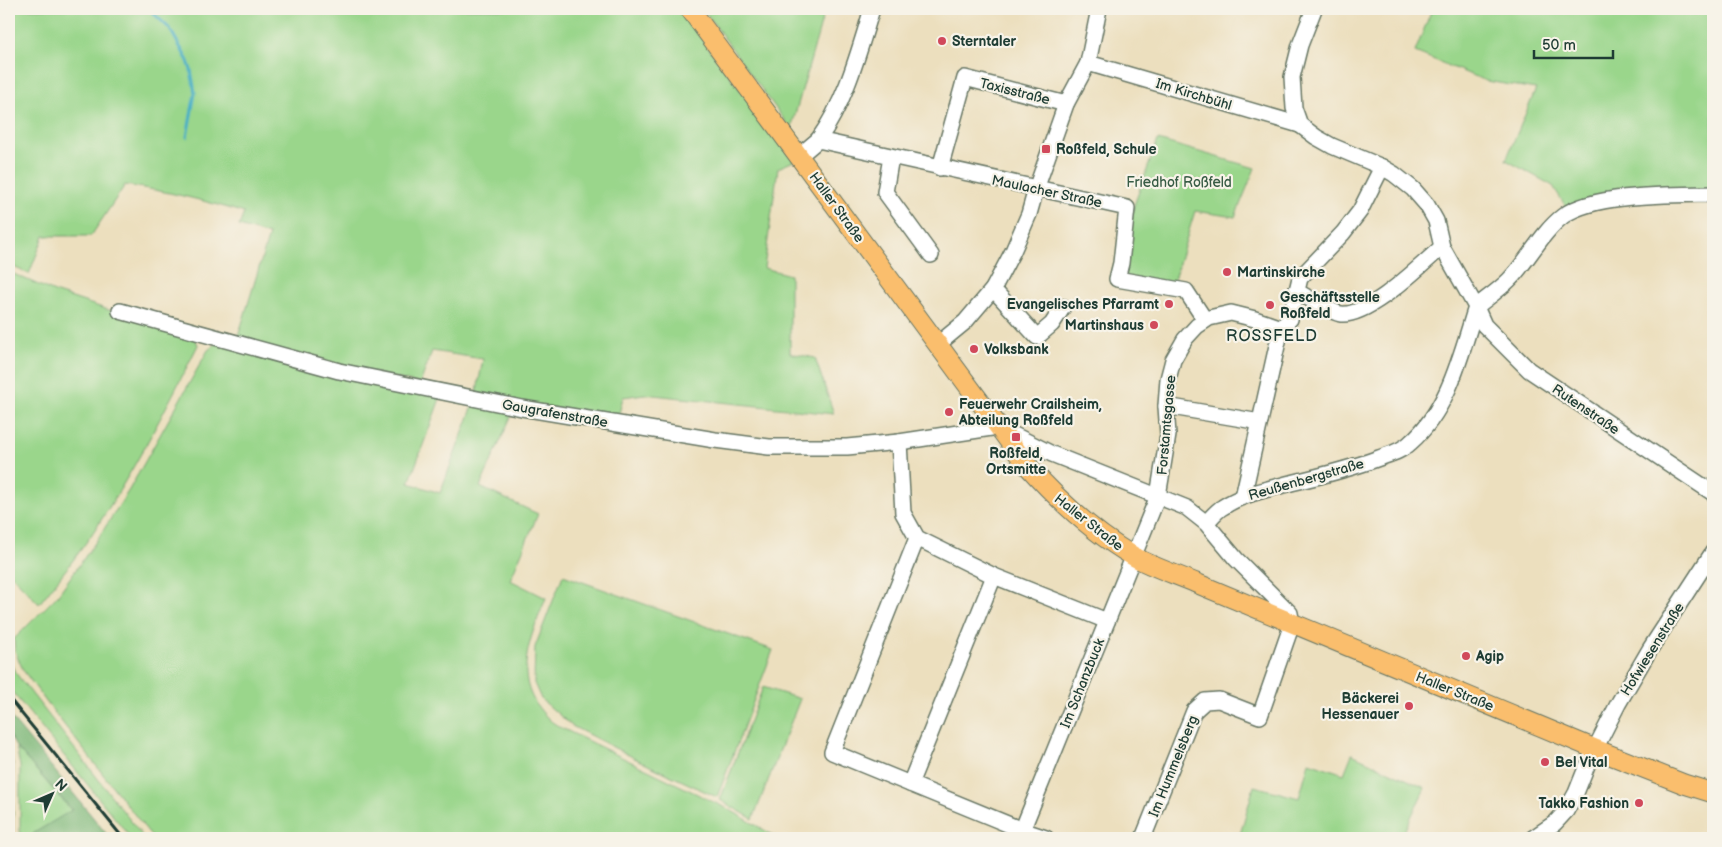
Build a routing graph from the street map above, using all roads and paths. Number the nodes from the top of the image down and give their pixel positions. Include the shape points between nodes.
1 (690, 9) edge
2 (872, 9) edge
3 (1099, 9) edge
4 (1314, 9) edge
5 (1088, 63) junction
6 (1066, 104) junction
7 (1300, 125) junction
8 (818, 140) junction
9 (799, 156) junction
10 (891, 156) junction
11 (1382, 167) junction
12 (940, 168) junction
13 (1036, 189) junction
14 (1713, 194) edge
15 (1442, 247) junction
16 (931, 255) dead end
17 (993, 288) junction
18 (1296, 291) junction
19 (1063, 307) dead end
20 (1476, 307) junction
21 (120, 311) dead end
22 (1205, 320) junction
23 (1282, 328) junction
24 (937, 344) junction
25 (1166, 406) junction
26 (1260, 422) junction
27 (998, 427) junction
28 (898, 442) junction
29 (1052, 454) junction
30 (1035, 474) junction
31 (1713, 492) edge
32 (1158, 496) junction
33 (1243, 497) junction
34 (1206, 523) junction
35 (916, 538) junction
36 (1713, 552) edge
37 (1134, 556) junction
38 (994, 576) junction
39 (1107, 621) junction
40 (1292, 624) junction
41 (1591, 756) junction
42 (910, 784) junction
43 (1684, 784) junction
44 (1713, 793) edge
45 (1713, 799) edge
46 (1020, 834) edge
47 (1046, 838) edge
48 (1143, 838) edge
49 (1534, 838) edge

1 - 9 main road, Haller Straße
2 - 8 street via 841,100
3 - 5 street
4 - 7 street via 1292,77 1294,108
5 - 6 street
5 - 7 street, Im Kirchbühl
6 - 12 street, Taxisstraße via 966,78
6 - 13 street
7 - 11 street via 1332,146
8 - 9 street
8 - 10 street, Maulacher Straße
9 - 24 main road, Haller Straße
10 - 12 street, Maulacher Straße
10 - 16 street via 885,192
11 - 15 street via 1413,189 1427,205 1436,222
11 - 18 street via 1360,211 1300,278
12 - 13 street, Maulacher Straße
13 - 17 street via 1013,251
13 - 22 street, Maulacher Straße via 1127,208 1117,279 1186,291
14 - 20 street via 1644,196 1579,208 1553,226 1509,280
15 - 18 street via 1376,302 1353,313 1340,314
15 - 20 street
17 - 19 street via 1038,337
17 - 24 street via 965,322
18 - 23 street via 1290,319
20 - 31 street, Rutenstraße via 1484,325 1528,370
20 - 33 street, Reußenbergstraße via 1457,366 1440,405 1409,444 1345,471
21 - 28 street, Gaugrafenstraße via 339,371 522,408 769,447 848,447
22 - 23 street, Forstamtsgasse via 1230,313
22 - 25 street, Forstamtsgasse via 1186,339 1173,360
23 - 26 street
24 - 27 main road, Haller Straße
25 - 26 street
25 - 32 street, Forstamtsgasse via 1168,435
26 - 33 street
27 - 28 street, Gaugrafenstraße
27 - 29 street
27 - 30 main road, Haller Straße
28 - 35 street via 903,513
29 - 30 street
29 - 32 street
30 - 37 main road, Haller Straße via 1097,532
32 - 34 street via 1186,508
32 - 37 street, Forstamtsgasse
33 - 34 street, Reußenbergstraße via 1222,507
34 - 40 street via 1236,560 1290,613
35 - 38 street, Im Schanzbuck
35 - 42 street via 832,752
36 - 41 street, Hofwiesenstraße via 1650,650
37 - 39 street, Forstamtsgasse
37 - 40 main road, Haller Straße
38 - 39 street, Im Schanzbuck
38 - 42 street
39 - 46 street, Im Schanzbuck
40 - 41 main road, Haller Straße
40 - 48 street, Im Hummelsberg via 1260,716 1219,700 1205,701 1194,711
41 - 43 main road, Haller Straße
41 - 49 street, Hofwiesenstraße via 1576,793 1561,818
42 - 46 street
43 - 44 main road, Haller Straße
43 - 45 main road, Haller Straße
46 - 47 street

